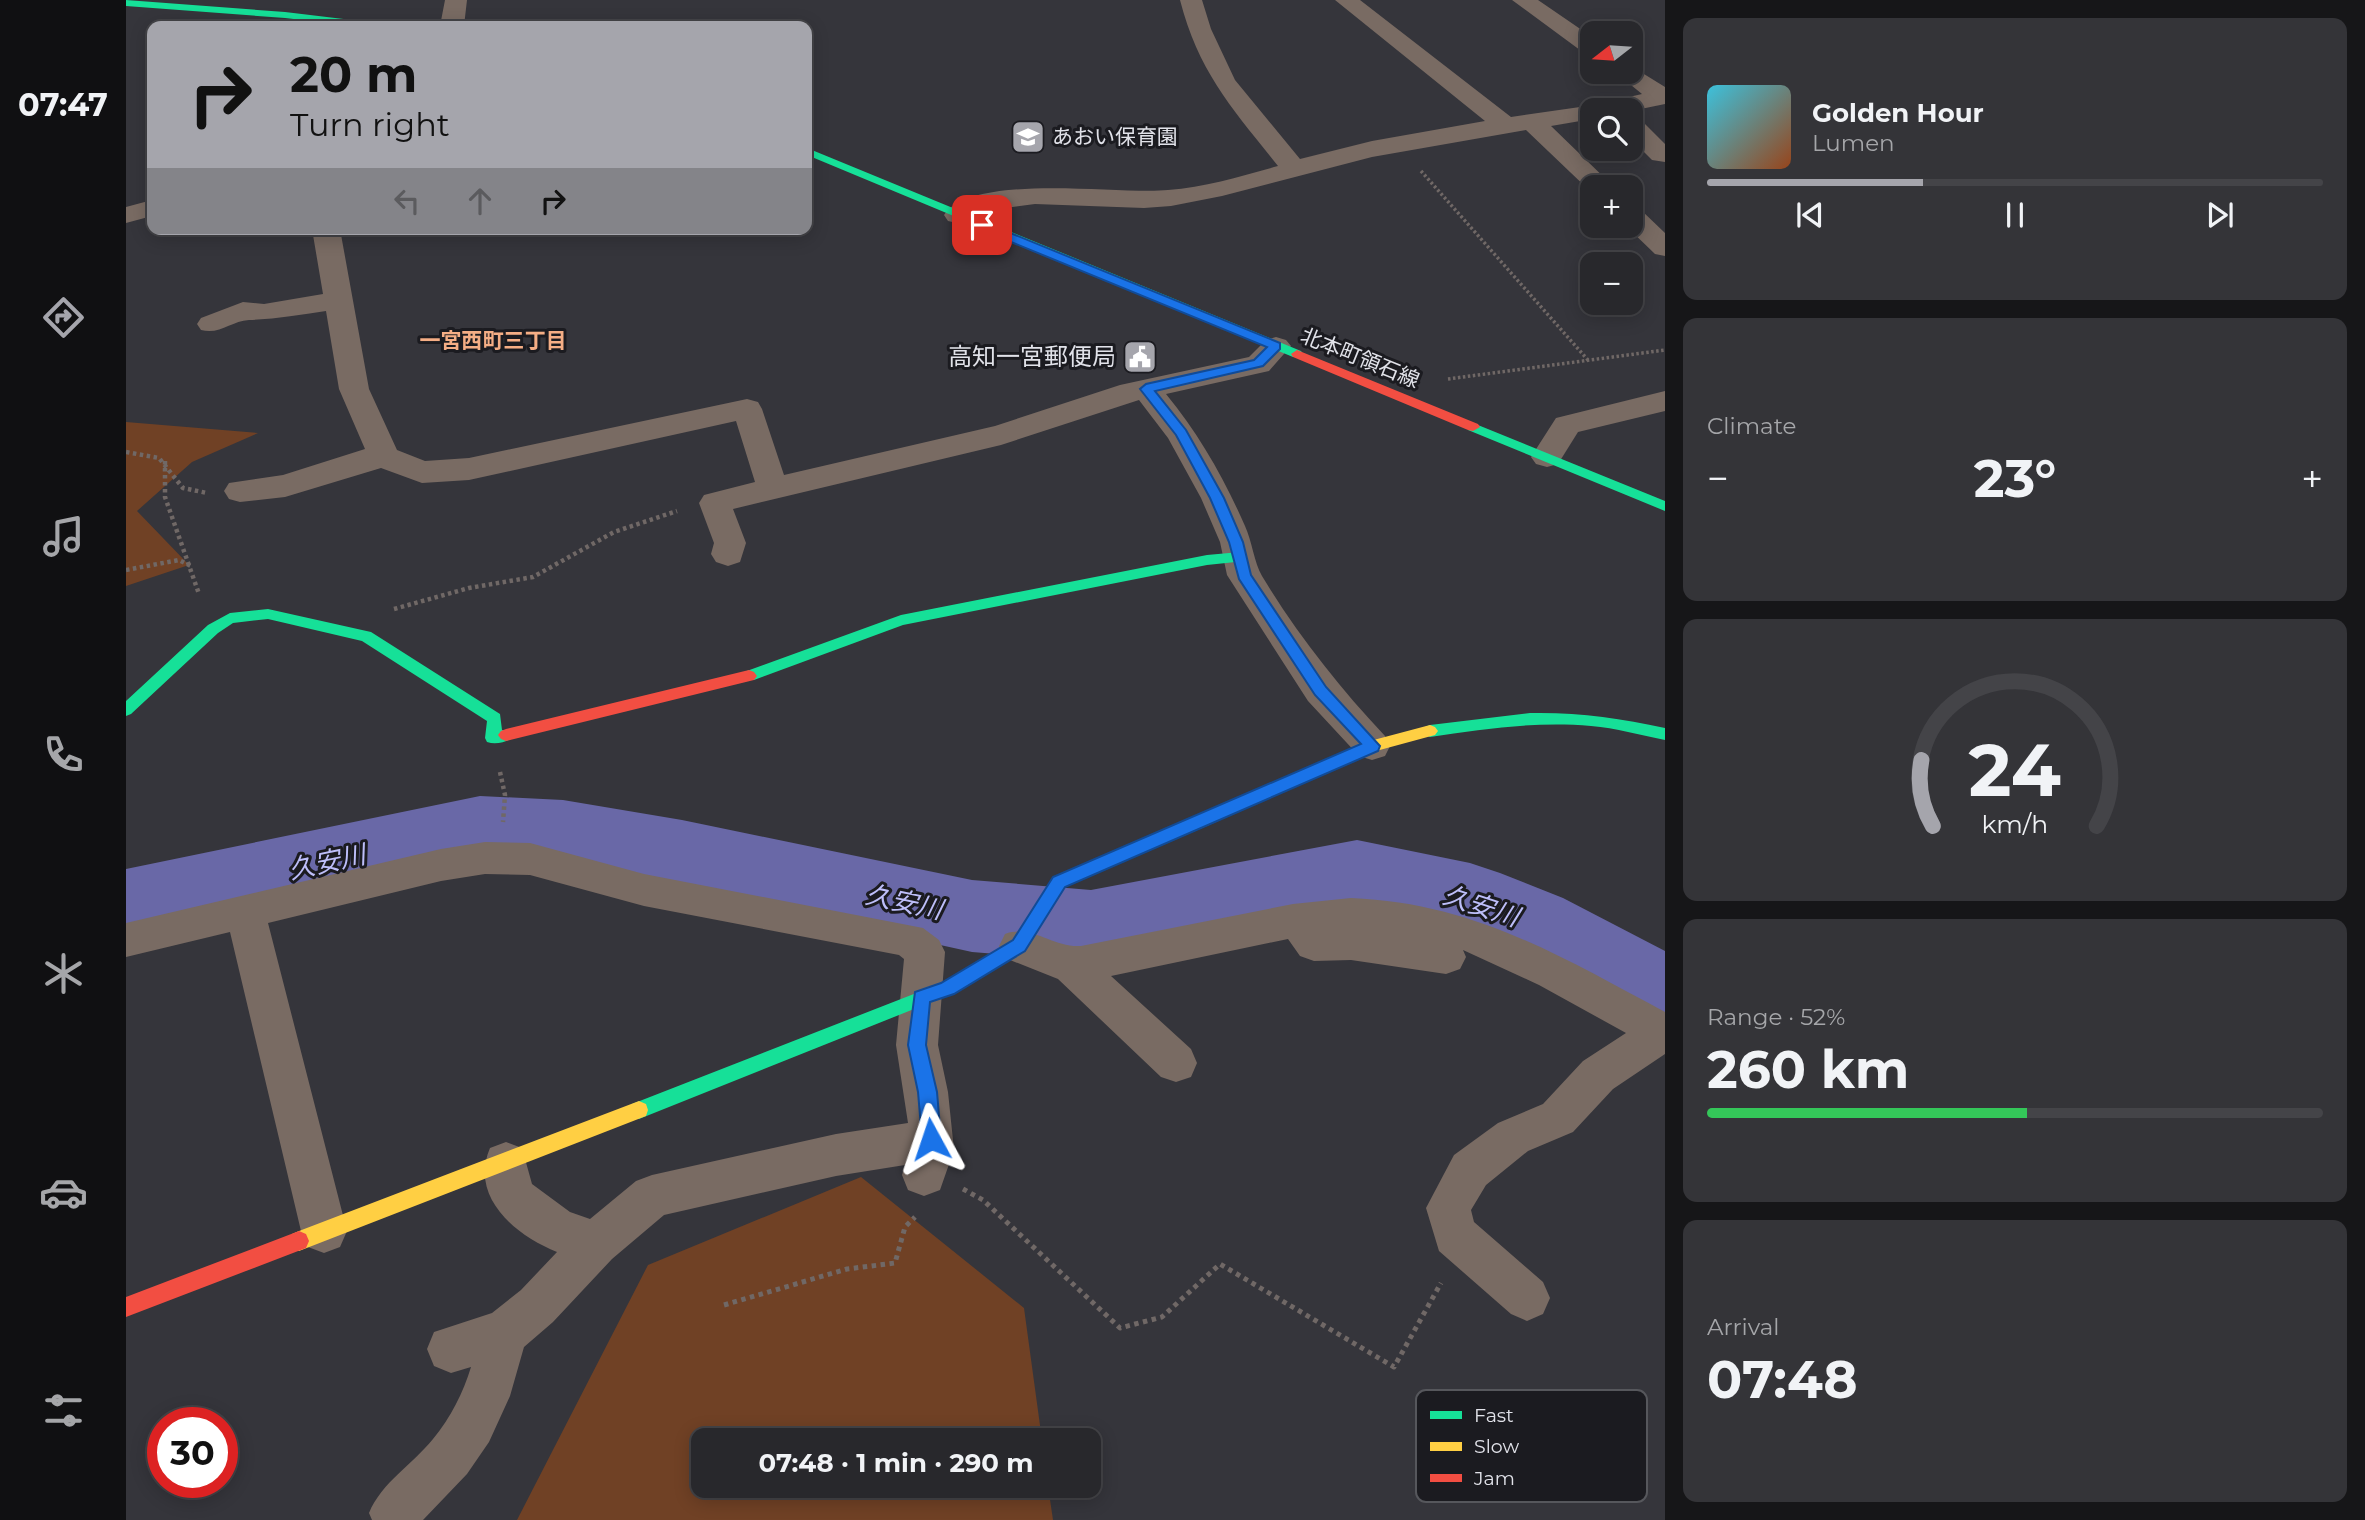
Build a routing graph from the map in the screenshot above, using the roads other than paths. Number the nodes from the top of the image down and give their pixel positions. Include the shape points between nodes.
1 (456, 0) edge
2 (1191, 0) edge
3 (1346, 0) edge
4 (1523, 0) edge
5 (126, 4) edge
6 (335, 21) edge
7 (453, 21) edge
8 (1580, 40) edge
9 (1643, 83) edge
10 (1664, 97) edge
11 (1643, 103) edge
12 (1580, 117) edge
13 (1532, 122) junction
14 (1506, 125) junction
15 (1643, 140) edge
16 (812, 153) edge
17 (1661, 155) dead end
18 (1293, 167) junction
19 (1588, 175) edge
20 (147, 209) edge
21 (126, 215) edge
22 (957, 215) junction
23 (1643, 227) edge
24 (327, 235) edge
25 (1665, 248) edge
26 (337, 300) junction
27 (211, 324) dead end
28 (1276, 346) junction
29 (1146, 389) junction
30 (1665, 401) edge
31 (384, 457) junction
32 (1547, 457) junction
33 (773, 488) junction
34 (240, 491) road end
35 (1665, 506) edge
36 (729, 554) dead end
37 (1240, 557) junction
38 (126, 710) edge
39 (1665, 734) edge
40 (1372, 746) junction
41 (245, 911) junction
42 (1298, 921) junction
43 (126, 940) edge
44 (1019, 946) junction
45 (1446, 957) dead end
46 (1070, 964) junction
47 (922, 998) junction
48 (1664, 1032) edge
49 (1176, 1063) dead end
50 (506, 1164) junction
51 (324, 1231) junction
52 (596, 1243) junction
53 (1527, 1298) dead end
54 (126, 1307) edge
55 (505, 1333) junction
56 (451, 1349) dead end
57 (394, 1513) dead end

1 - 7 street
2 - 18 street via 1224,82
3 - 14 street
4 - 8 street
5 - 6 street
9 - 10 street
10 - 11 street
12 - 13 street
13 - 14 street
13 - 19 street
14 - 18 street
15 - 17 street
16 - 22 street, 北本町領石線
18 - 22 street via 1218,191 1176,198 1009,197 978,203
20 - 21 street
22 - 28 street, 北本町領石線
23 - 25 street
24 - 26 street
26 - 27 street via 264,313 243,311
26 - 31 street via 354,389
28 - 29 street via 1259,363
28 - 32 street, 北本町領石線
29 - 33 street via 1001,435
29 - 37 street via 1181,433 1217,498
30 - 32 street via 1567,425
31 - 33 street via 422,472 469,469 747,410
31 - 34 street via 285,486
32 - 35 street, 北本町領石線
33 - 36 street via 715,503 730,543
37 - 38 street via 901,620 748,676 493,738 495,718 366,636 268,614 230,618 221,624
37 - 40 street via 1244,575 1321,691
39 - 40 street via 1593,720 1546,718 1428,731
40 - 44 street via 1059,882
41 - 43 street
41 - 47 street via 441,865 485,858 530,859 644,890 909,940 925,951
41 - 51 street
42 - 45 street via 1314,944 1362,944
42 - 46 street
42 - 48 street via 1352,915 1402,918 1463,931
44 - 46 street
44 - 47 street
46 - 49 street
47 - 50 street
47 - 52 street via 917,1045 927,1092 928,1157 836,1155 652,1196
48 - 53 street via 1598,1075 1558,1118 1513,1137 1470,1170 1448,1208 1455,1235
50 - 51 street
50 - 52 street via 512,1196 557,1230
51 - 54 street
52 - 55 street
55 - 56 street
55 - 57 street via 472,1425 450,1457

